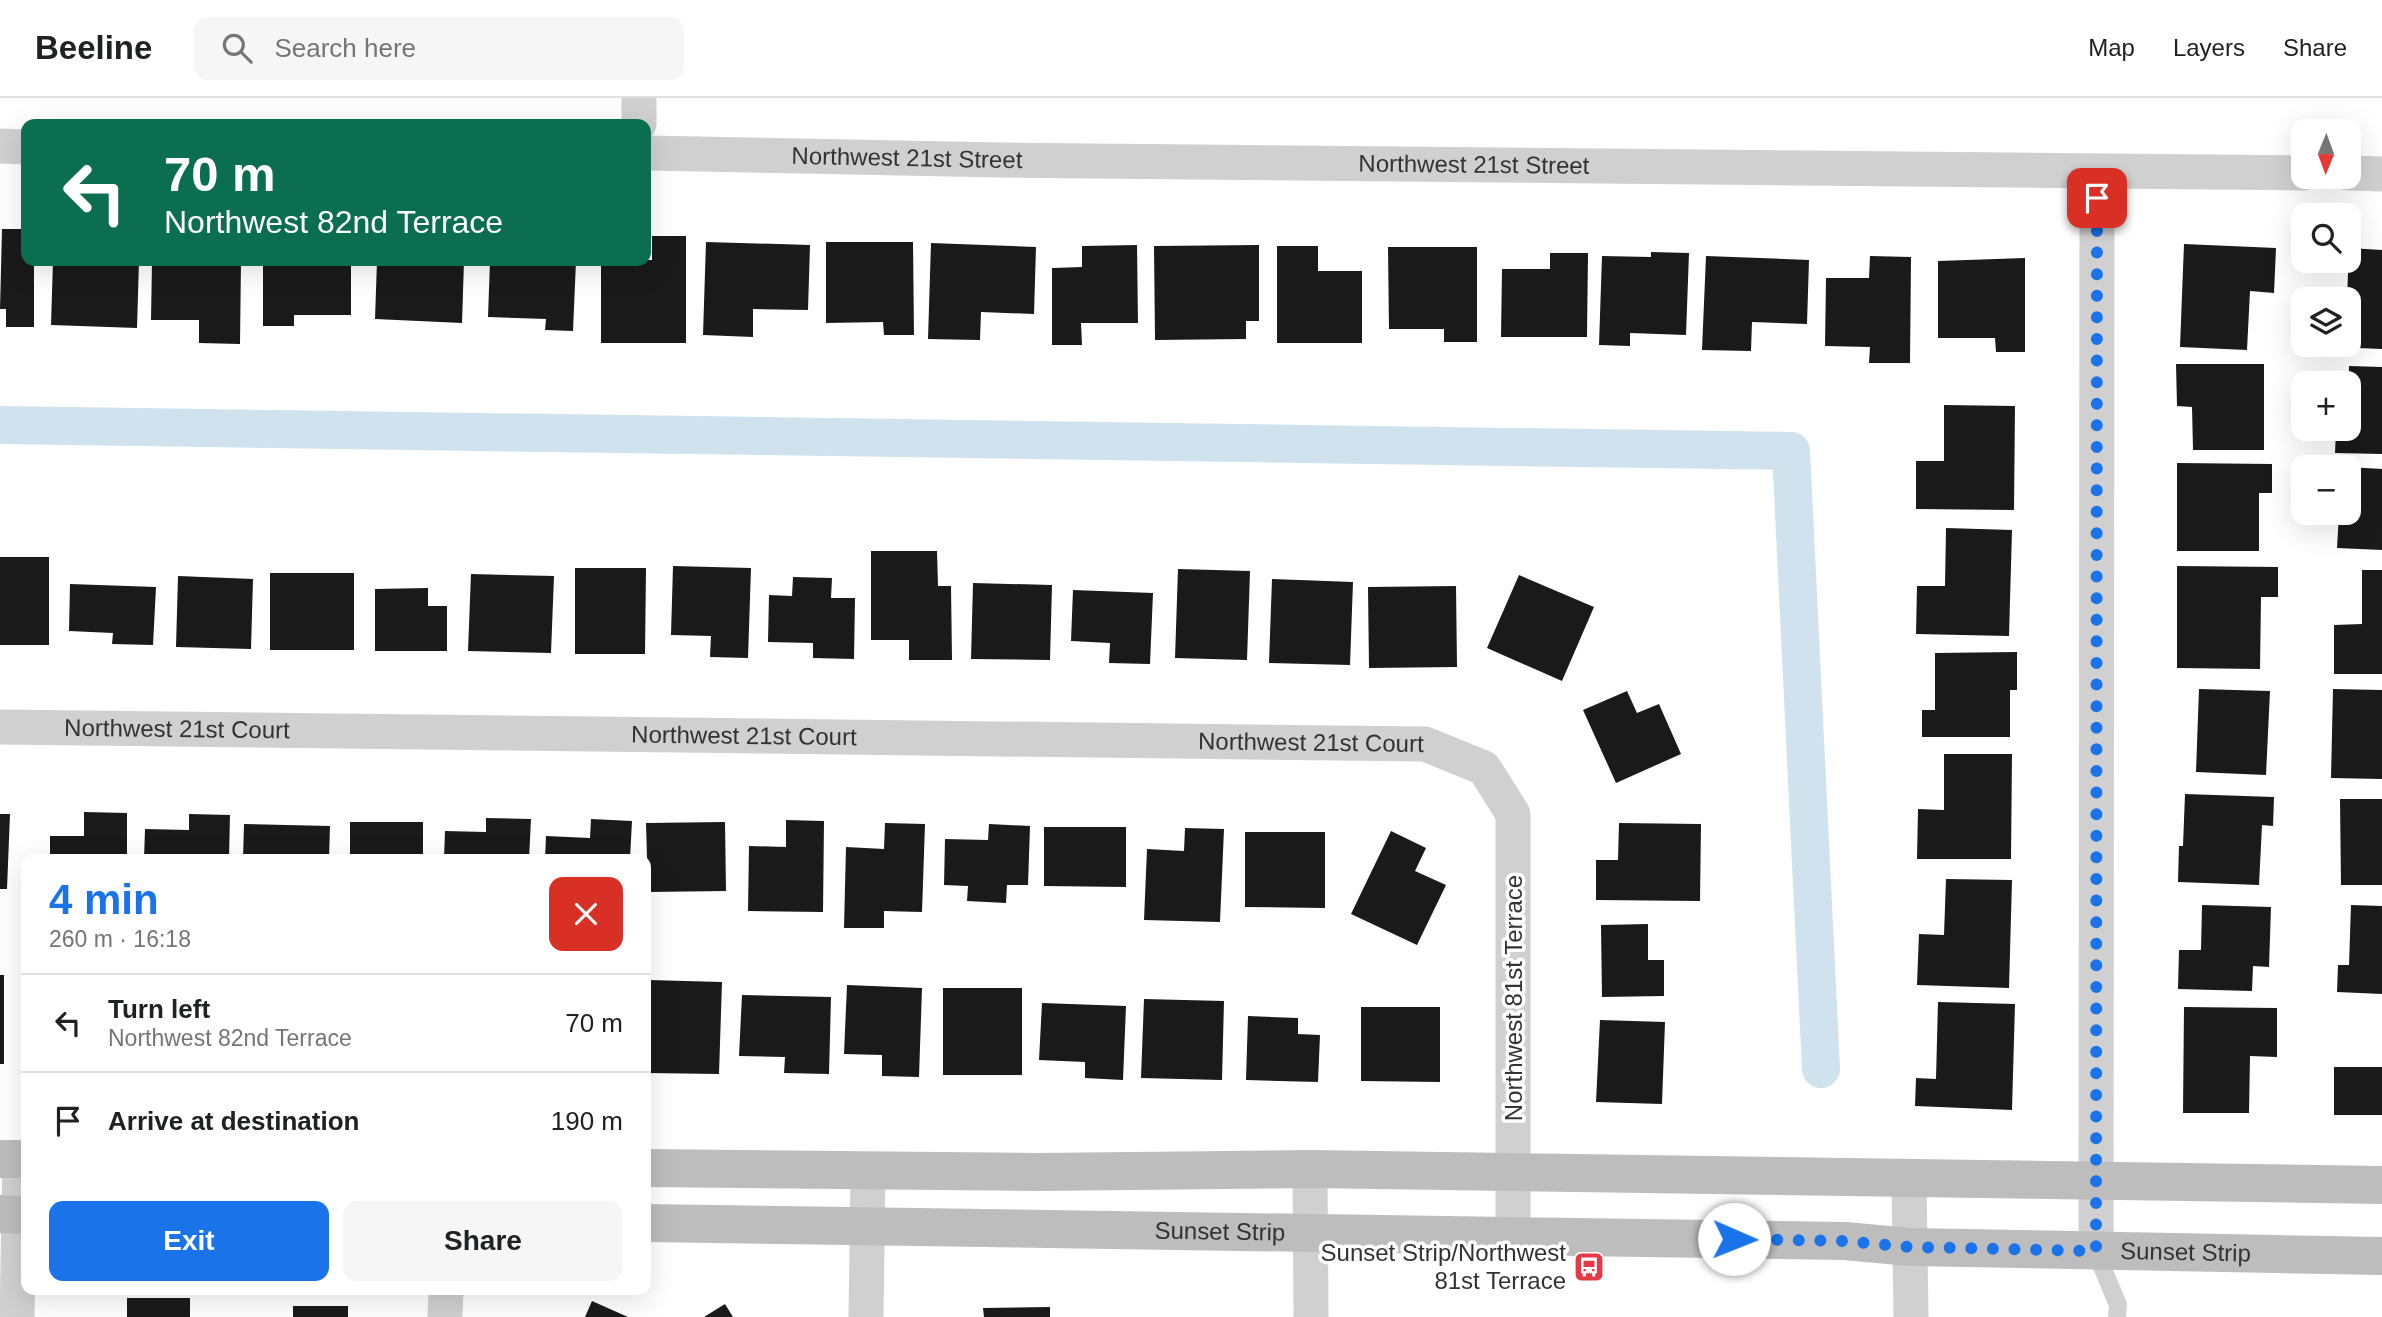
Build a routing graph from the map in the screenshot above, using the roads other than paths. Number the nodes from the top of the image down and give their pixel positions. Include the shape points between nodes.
1 (639, 98) edge
2 (639, 119) edge
3 (0, 146) edge
4 (21, 147) edge
5 (651, 153) edge
6 (2096, 171) junction
7 (2291, 173) edge
8 (2361, 173) edge
9 (2382, 174) edge
10 (0, 727) edge
11 (1484, 768) joint
12 (15, 1159) edge
13 (651, 1168) edge
14 (1310, 1169) junction
15 (868, 1172) junction
16 (1514, 1173) junction
17 (1909, 1178) junction
18 (2097, 1181) junction
19 (2382, 1185) edge
20 (15, 1215) edge
21 (651, 1223) edge
22 (867, 1226) junction
23 (1310, 1232) junction
24 (1513, 1236) junction
25 (1910, 1247) junction
26 (2096, 1251) junction
27 (2382, 1256) edge
28 (446, 1295) edge
29 (18, 1317) edge
30 (445, 1317) edge
31 (866, 1317) edge
32 (1311, 1317) edge
33 (1911, 1317) edge
34 (2117, 1317) edge

1 - 2 street
3 - 4 street
5 - 6 street, Northwest 21st Street
6 - 7 street, Northwest 21st Street
6 - 18 street
8 - 9 street
10 - 11 street, Northwest 21st Court via 1425,744
11 - 16 street, Northwest 81st Terrace via 1513,814
12 - 20 street
13 - 15 street
14 - 15 street
14 - 16 street
14 - 23 street
15 - 22 street
16 - 17 street
16 - 24 street, Northwest 81st Terrace
17 - 18 street
17 - 25 street
18 - 19 street
18 - 26 street
20 - 29 street
21 - 22 street, Sunset Strip
22 - 23 street, Sunset Strip
22 - 31 street
23 - 24 street, Sunset Strip
23 - 32 street
24 - 25 street, Sunset Strip via 1845,1241
25 - 26 street, Sunset Strip
25 - 33 street
26 - 27 street, Sunset Strip
26 - 34 lane via 2118,1305
28 - 30 street

